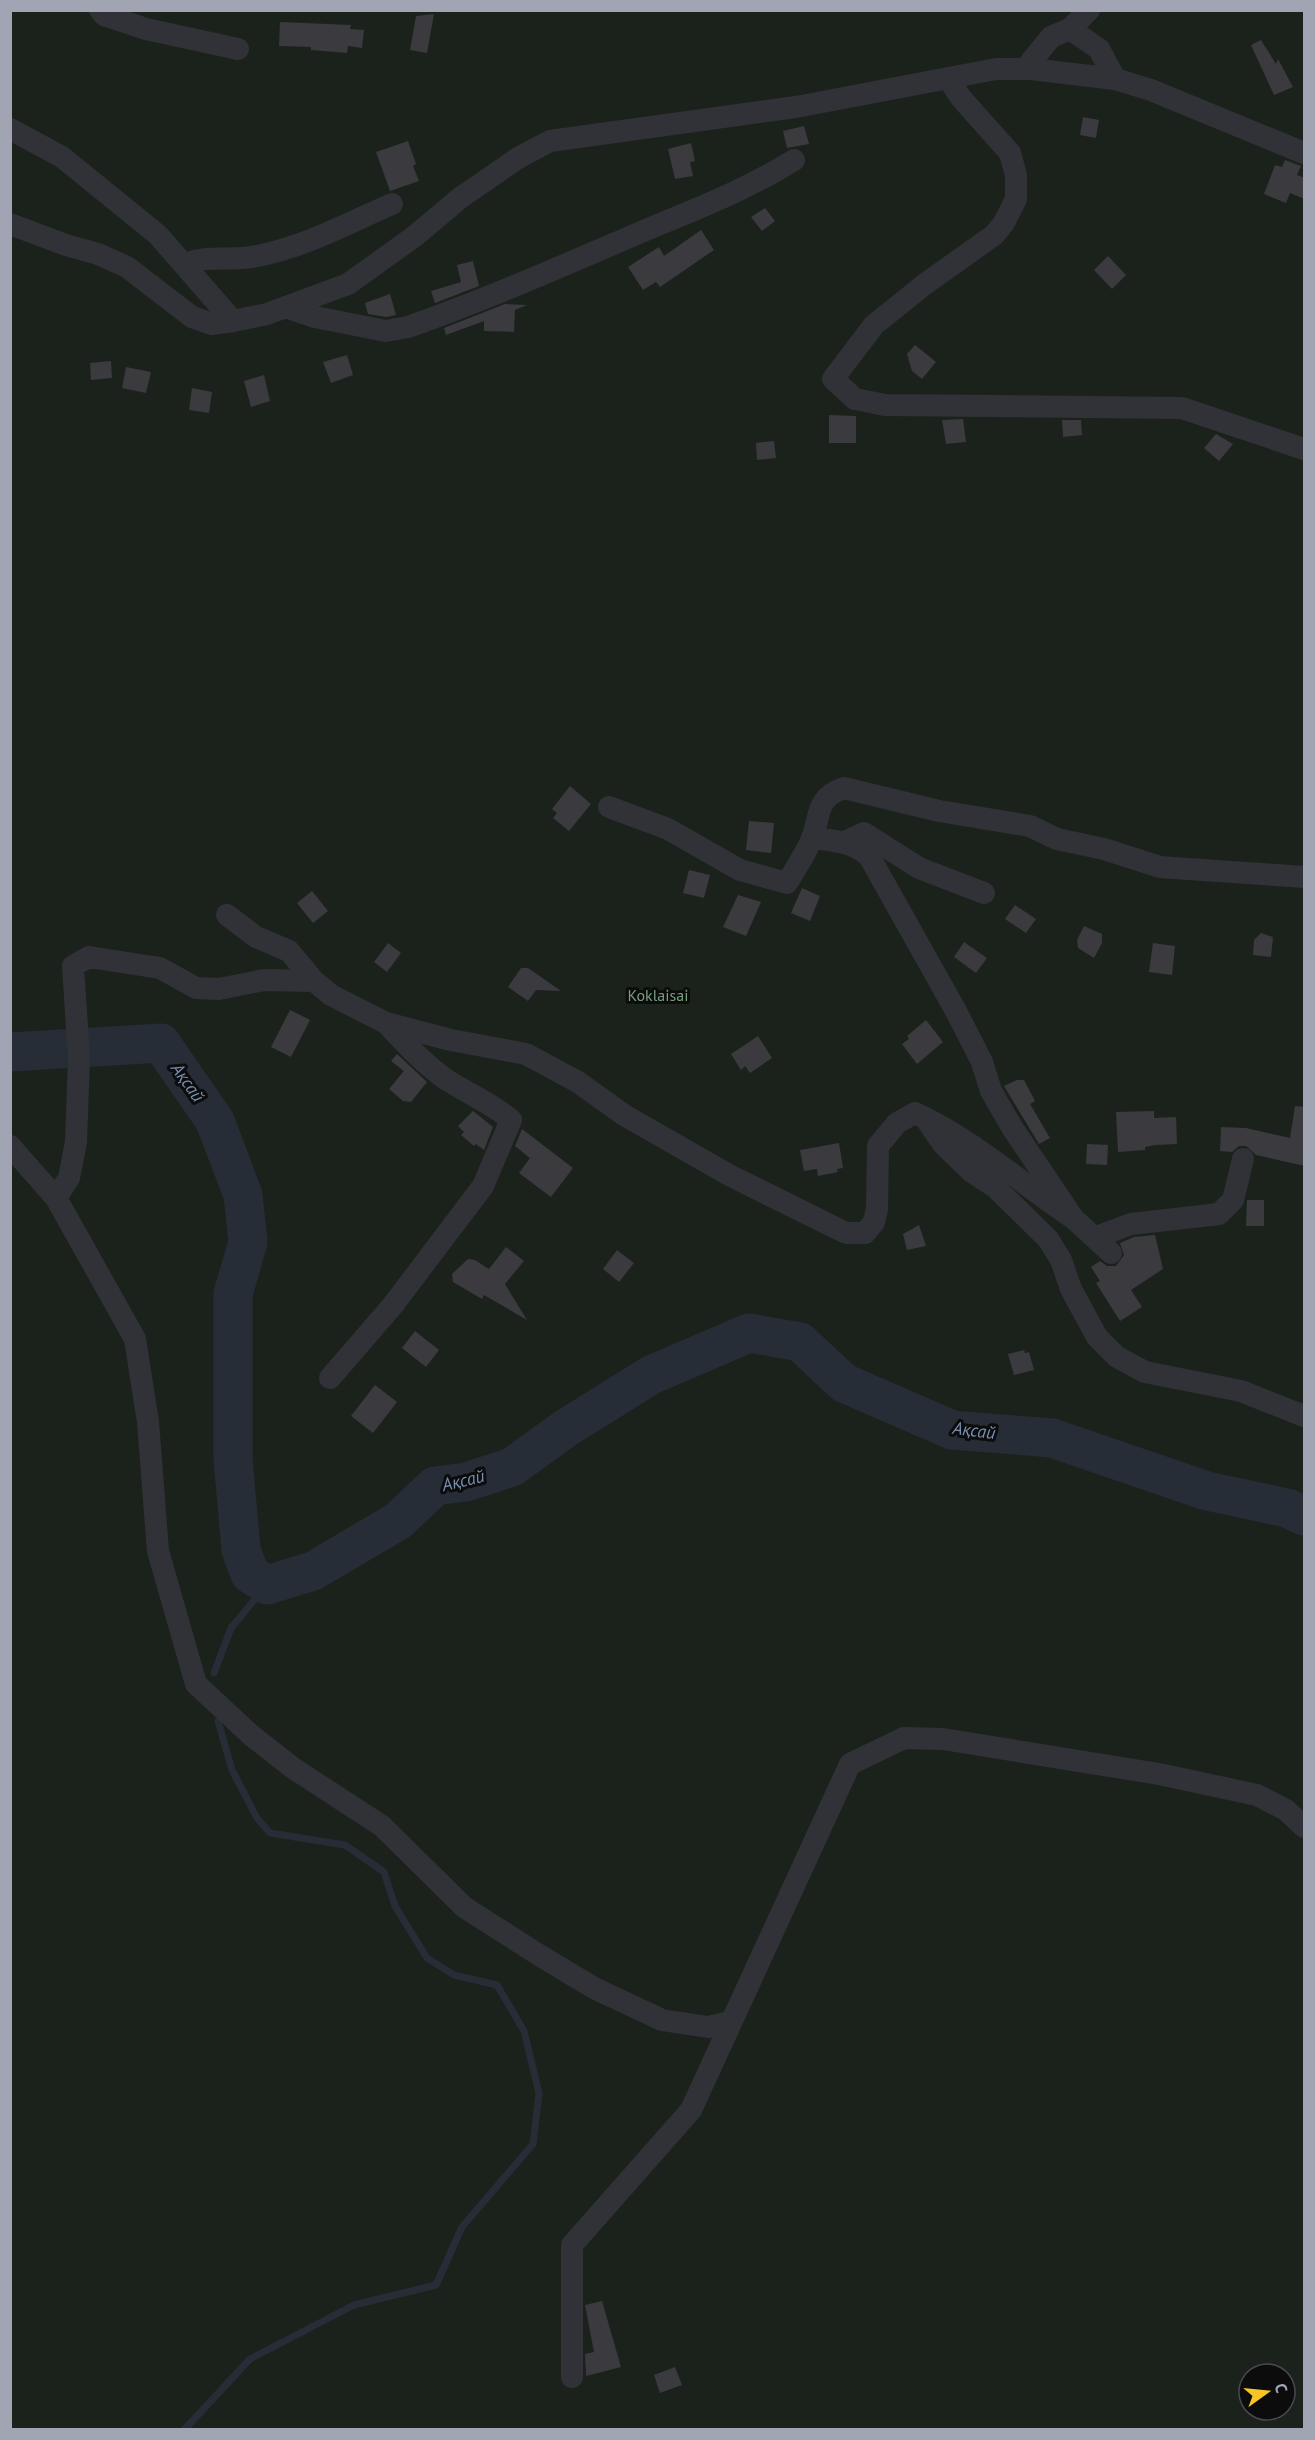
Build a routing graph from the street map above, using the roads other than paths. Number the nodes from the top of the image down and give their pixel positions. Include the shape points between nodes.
1 (100, 10) edge
2 (1089, 10) edge
3 (1070, 29) junction
4 (238, 48) dead end
5 (1025, 69) junction
6 (948, 78) junction
7 (1115, 79) junction
8 (10, 129) edge
9 (1305, 153) edge
10 (794, 160) dead end
11 (393, 204) dead end
12 (10, 224) edge
13 (184, 264) junction
14 (286, 307) junction
15 (233, 321) junction
16 (1305, 449) edge
17 (609, 807) dead end
18 (812, 838) junction
19 (845, 842) junction
20 (1305, 877) edge
21 (984, 893) dead end
22 (227, 915) dead end
23 (314, 981) junction
24 (386, 1023) junction
25 (925, 1118) junction
26 (10, 1146) edge
27 (1243, 1159) dead end
28 (56, 1198) junction
29 (1072, 1218) junction
30 (330, 1378) dead end
31 (1305, 1416) edge
32 (1305, 1827) edge
33 (730, 2022) junction
34 (572, 2378) dead end

1 - 4 street via 104,15 146,29
2 - 3 street
3 - 5 street via 1051,37
3 - 7 street via 1098,50
5 - 6 street via 996,69
5 - 7 street
6 - 14 street via 796,108 550,141 460,198 348,284
6 - 16 street via 1010,153 1016,175 1016,199 994,235 874,325 833,379 855,399 885,405 1182,408
7 - 9 street
8 - 13 street via 62,157 158,235
10 - 14 street via 774,173 573,263 408,327 386,331
11 - 13 street via 294,247 256,257 202,257
12 - 15 street via 127,267 192,317 212,324
13 - 15 street
14 - 15 street
17 - 18 street via 668,829 740,870 787,884
18 - 19 street
18 - 20 street via 823,803 831,792 844,788 939,811 1030,826 1057,839 1160,867
19 - 21 street via 864,833 919,868
19 - 29 street via 869,856 882,875 982,1062 991,1091
22 - 23 street via 256,937 289,951
23 - 24 street via 331,995
23 - 28 street via 264,980 219,989 196,988 160,968 88,957 73,966 79,1058 76,1142 69,1178
24 - 25 street via 526,1054 729,1175 846,1233 865,1233 874,1222 879,1188 878,1146 897,1123 915,1113
24 - 30 street via 442,1076 512,1120 483,1186 393,1305
25 - 29 street via 976,1146
25 - 31 street via 943,1144 972,1172 995,1187 1048,1239 1097,1337 1117,1357 1145,1372 1241,1391
26 - 28 street
27 - 29 street via 1233,1200 1219,1214 1131,1224 1103,1245
28 - 33 street via 135,1339 148,1422 158,1551 196,1684 293,1768 382,1826 464,1907 594,1988 662,2020 708,2027
32 - 33 street via 1286,1810 1246,1793 1050,1756 943,1739 904,1738 850,1764
33 - 34 street via 691,2110 572,2245

